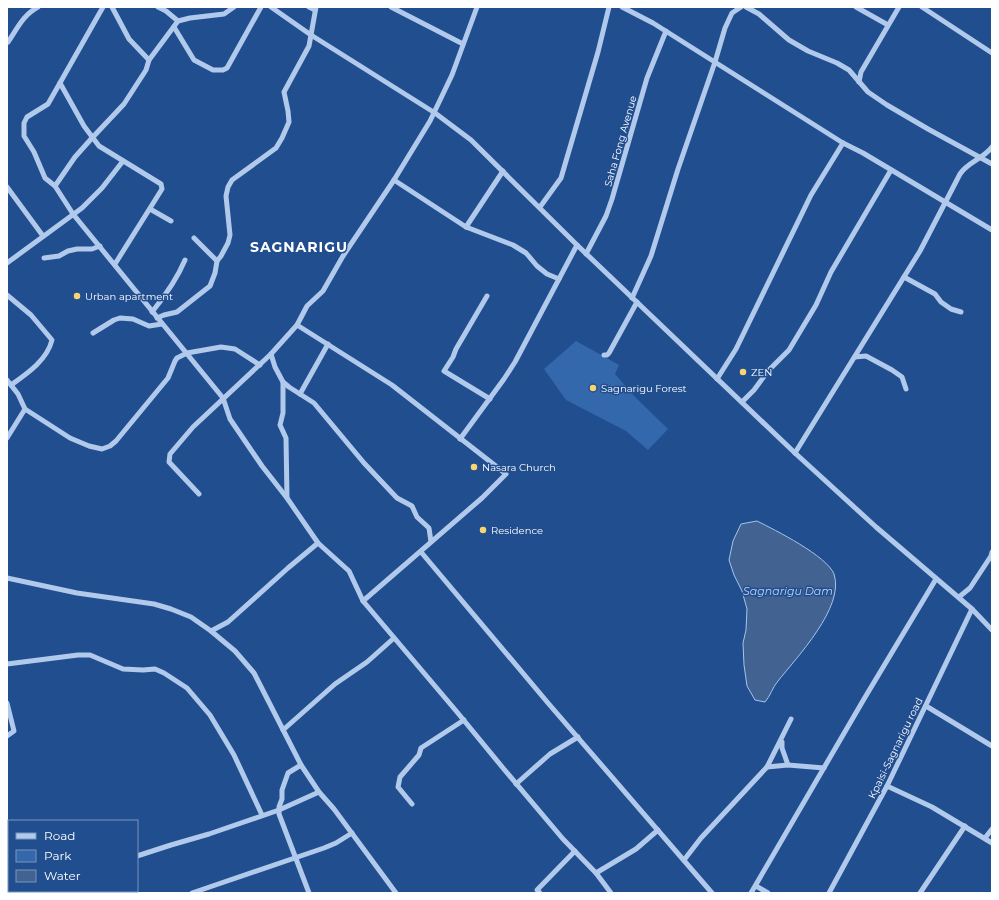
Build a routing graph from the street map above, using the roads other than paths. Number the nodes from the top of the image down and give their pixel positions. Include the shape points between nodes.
1 (38, 7) edge
2 (103, 7) edge
3 (112, 7) edge
4 (158, 7) edge
5 (234, 7) edge
6 (261, 7) edge
7 (271, 7) edge
8 (309, 7) edge
9 (391, 7) edge
10 (477, 7) edge
11 (609, 7) edge
12 (622, 7) edge
13 (741, 7) edge
14 (746, 7) edge
15 (856, 7) edge
16 (898, 7) edge
17 (922, 7) edge
18 (316, 8) edge
19 (178, 21) junction
20 (888, 25) junction
21 (174, 27) junction
22 (666, 31) junction
23 (311, 35) junction
24 (8, 42) dead end
25 (463, 44) junction
26 (992, 53) edge
27 (149, 60) junction
28 (715, 62) junction
29 (859, 82) junction
30 (60, 83) junction
31 (435, 112) junction
32 (92, 138) junction
33 (842, 143) junction
34 (992, 147) edge
35 (980, 157) junction
36 (123, 161) junction
37 (992, 164) edge
38 (891, 170) junction
39 (503, 171) junction
40 (394, 180) junction
41 (55, 186) junction
42 (7, 187) edge
43 (945, 203) junction
44 (540, 207) junction
45 (150, 209) junction
46 (74, 214) junction
47 (171, 221) dead end
48 (466, 227) junction
49 (992, 230) edge
50 (43, 236) junction
51 (194, 238) dead end
52 (577, 245) junction
53 (100, 246) junction
54 (586, 254) junction
55 (44, 258) dead end
56 (185, 260) dead end
57 (218, 261) junction
58 (7, 262) edge
59 (114, 264) junction
60 (904, 277) junction
61 (559, 279) junction
62 (7, 295) edge
63 (487, 296) dead end
64 (632, 298) junction
65 (637, 302) junction
66 (152, 312) junction
67 (961, 312) dead end
68 (157, 318) junction
69 (162, 324) junction
70 (297, 325) junction
71 (93, 333) dead end
72 (328, 344) junction
73 (187, 353) junction
74 (271, 354) junction
75 (604, 355) dead end
76 (855, 357) junction
77 (260, 365) junction
78 (717, 379) junction
79 (7, 380) edge
80 (283, 382) junction
81 (11, 385) junction
82 (906, 389) dead end
83 (300, 394) junction
84 (223, 398) junction
85 (490, 399) junction
86 (742, 402) junction
87 (25, 409) junction
88 (7, 438) edge
89 (460, 439) junction
90 (795, 453) junction
91 (199, 494) dead end
92 (287, 498) junction
93 (431, 542) junction
94 (318, 543) junction
95 (421, 552) junction
96 (992, 555) edge
97 (7, 578) edge
98 (936, 579) junction
99 (959, 598) junction
100 (363, 601) junction
101 (972, 609) junction
102 (992, 630) edge
103 (211, 631) junction
104 (394, 638) junction
105 (7, 664) edge
106 (7, 702) edge
107 (926, 706) junction
108 (791, 718) dead end
109 (464, 720) junction
110 (283, 730) junction
111 (7, 736) edge
112 (578, 737) junction
113 (783, 737) junction
114 (992, 746) edge
115 (301, 765) junction
116 (788, 765) junction
117 (767, 767) junction
118 (824, 768) junction
119 (516, 784) junction
120 (887, 786) junction
121 (319, 792) junction
122 (412, 804) dead end
123 (279, 810) junction
124 (262, 816) junction
125 (965, 826) junction
126 (992, 829) edge
127 (658, 830) junction
128 (352, 833) junction
129 (985, 838) junction
130 (992, 843) edge
131 (575, 851) junction
132 (138, 856) edge
133 (295, 857) junction
134 (684, 860) junction
135 (596, 872) junction
136 (756, 886) junction
137 (192, 893) edge
138 (309, 893) edge
139 (396, 893) edge
140 (540, 893) edge
141 (611, 893) edge
142 (712, 893) edge
143 (751, 893) edge
144 (768, 893) edge
145 (829, 893) edge
146 (920, 893) edge

1 - 24 street via 23,18
2 - 30 street
3 - 27 street via 129,39
4 - 19 street
5 - 19 street via 224,14
6 - 21 street via 227,68 223,70 213,70 194,60
7 - 23 street
8 - 18 street
9 - 25 street
10 - 25 street
11 - 44 street via 561,178
12 - 22 street
13 - 28 street via 729,16
14 - 29 street via 808,52 849,70
15 - 20 street
16 - 20 street
17 - 26 street
18 - 23 street
19 - 21 street
20 - 29 street via 861,72
21 - 27 street
22 - 28 street
22 - 54 street, Saha Fong Avenue via 647,78 612,200
23 - 31 street
23 - 57 street via 309,46 284,92 289,122 282,138 276,148 232,180 228,187 226,196 230,235
25 - 31 street
27 - 32 street via 144,74 124,104
28 - 33 street
28 - 64 street via 651,256
29 - 35 street via 868,92 887,105
30 - 32 street
30 - 41 street via 48,104 28,117 23,129 45,178
31 - 39 street via 471,140
31 - 40 street
32 - 36 street via 99,146
32 - 41 street
33 - 38 street
33 - 78 street via 812,195 736,349
34 - 35 street
35 - 37 street
35 - 43 street via 963,170
36 - 45 street via 162,184 162,189
36 - 46 street via 102,188
38 - 43 street
38 - 86 street via 789,350
39 - 44 street
39 - 48 street
40 - 48 street
40 - 70 street via 343,256 323,291 307,306
41 - 46 street
42 - 50 street
43 - 49 street
43 - 60 street
44 - 52 street
45 - 47 street
45 - 59 street
46 - 50 street
46 - 53 street
48 - 61 street via 513,245 526,253 547,274
50 - 58 street
51 - 57 street
52 - 54 street
52 - 61 street
53 - 55 street
53 - 59 street
54 - 64 street
56 - 66 street
57 - 68 street via 210,286 177,312
59 - 66 street
60 - 67 street via 936,294 950,309
60 - 76 street
61 - 85 street via 515,362
62 - 81 street via 30,315 52,340 47,353 37,365
63 - 85 street via 444,371
64 - 65 street
65 - 75 street via 609,353
65 - 78 street
66 - 68 street
68 - 69 street
69 - 71 street via 149,326 133,319 120,318
69 - 73 street
70 - 72 street
70 - 74 street
72 - 83 street
72 - 89 street via 392,385
73 - 77 street via 221,347 232,348
73 - 84 street
73 - 87 street via 177,358 168,378 116,441 102,449 70,438
74 - 77 street
74 - 80 street
76 - 82 street via 866,356 892,370 902,377
76 - 90 street
77 - 84 street
78 - 86 street
79 - 81 street
80 - 83 street
80 - 92 street via 283,413 280,425 286,438
81 - 87 street
83 - 93 street via 314,402 364,464 397,498 412,506 417,517 429,528
84 - 91 street via 193,427 168,457 169,462
84 - 92 street via 230,419 264,470
85 - 89 street
86 - 90 street
87 - 88 street
89 - 93 street via 506,474
90 - 98 street
92 - 94 street
93 - 95 street
94 - 100 street via 349,572
94 - 103 street via 228,622
95 - 100 street
95 - 112 street
96 - 99 street via 970,588
97 - 103 street via 77,594 166,607 191,616
98 - 99 street
98 - 118 street
99 - 101 street
100 - 104 street
101 - 102 street
101 - 107 street, Kpalsi-Sagnarigu road
103 - 110 street via 249,666
104 - 109 street
104 - 110 street via 367,662 335,684
105 - 124 street via 84,655 124,669 155,669 164,673 187,688 210,715 234,755
106 - 111 street via 14,731
107 - 114 street
107 - 120 street, Kpalsi-Sagnarigu road
108 - 113 street
109 - 119 street
109 - 122 street via 421,748 419,756 400,777 398,786
110 - 115 street
112 - 119 street via 550,754
112 - 127 street
113 - 116 street via 782,748
113 - 117 street
115 - 121 street
115 - 123 street via 288,773
116 - 117 street
116 - 118 street
117 - 134 street
118 - 136 street
119 - 131 street
120 - 125 street
120 - 145 street, Kpalsi-Sagnarigu road
121 - 123 street
121 - 128 street
123 - 124 street
123 - 133 street
124 - 132 street
125 - 129 street
125 - 146 street
126 - 129 street
127 - 134 street
127 - 135 street via 636,848
128 - 133 street via 336,843
128 - 139 street
129 - 130 street
131 - 135 street
131 - 140 street via 538,890
133 - 137 street
133 - 138 street
134 - 142 street
135 - 141 street
136 - 143 street
136 - 144 street

